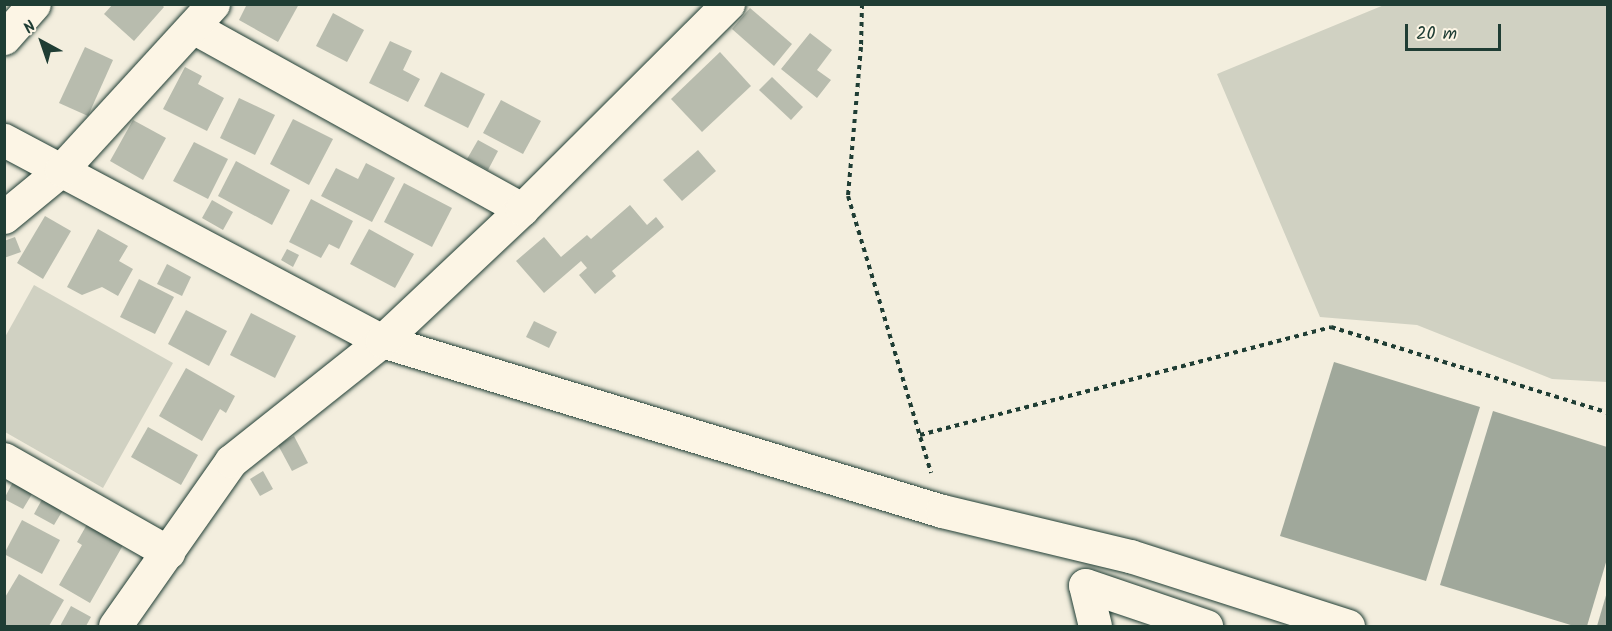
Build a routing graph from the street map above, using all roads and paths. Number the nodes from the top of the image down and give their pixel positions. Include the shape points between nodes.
1 (34, 4) edge
2 (728, 4) edge
3 (862, 4) edge
4 (203, 16) edge
5 (4, 38) edge
6 (4, 140) edge
7 (61, 170) junction
8 (522, 208) junction
9 (4, 217) edge
10 (382, 341) junction
11 (1608, 413) edge
12 (4, 459) edge
13 (168, 552) junction
14 (115, 627) edge
15 (1095, 627) edge
16 (1206, 627) edge
17 (1348, 627) edge

1 - 5 street
2 - 8 street
3 - 11 path via 848,196 920,435 1331,327
4 - 7 street
4 - 8 street
6 - 7 street
7 - 9 street
7 - 10 street
8 - 10 street
10 - 13 street via 231,461
10 - 17 street via 942,511 1131,556
12 - 13 street
13 - 14 street
15 - 16 street via 1085,585

